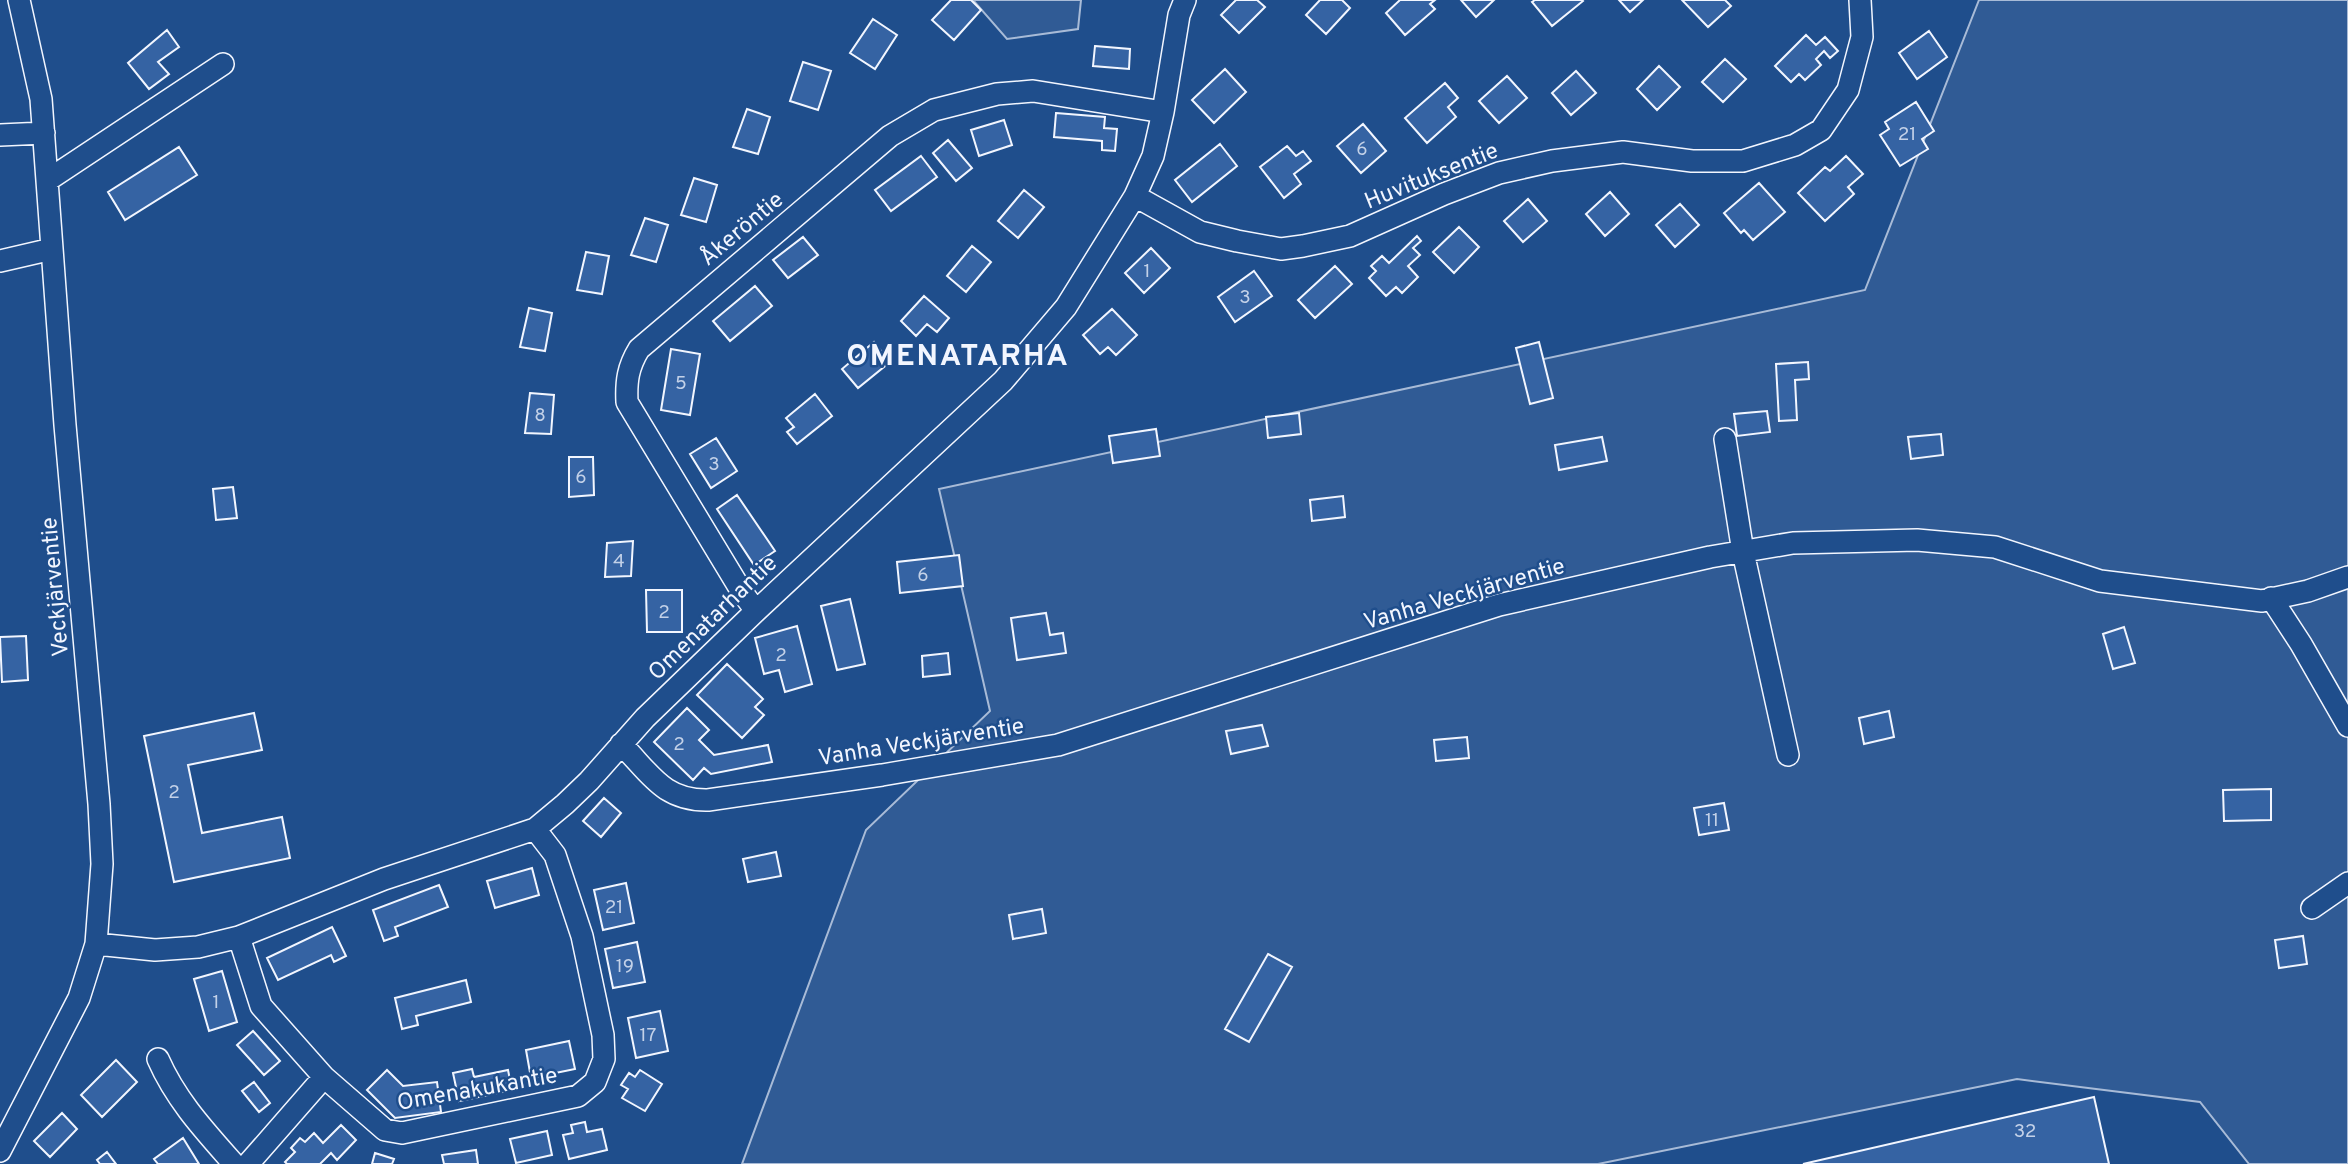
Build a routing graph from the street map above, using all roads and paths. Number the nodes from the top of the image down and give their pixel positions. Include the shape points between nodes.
1 (1185, 0) edge
2 (1860, 0) edge
3 (27, 3) edge
4 (223, 64) dead end
5 (1163, 112) junction
6 (44, 133) junction
7 (0, 135) edge
8 (48, 180) junction
9 (1135, 196) junction
10 (52, 249) junction
11 (0, 261) edge
12 (1725, 439) dead end
13 (1743, 552) junction
14 (2348, 577) edge
15 (2271, 598) junction
16 (756, 611) junction
17 (2348, 726) edge
18 (621, 744) junction
19 (1788, 755) dead end
20 (534, 829) junction
21 (2348, 883) edge
22 (2312, 908) dead end
23 (239, 937) junction
24 (96, 944) junction
25 (158, 1059) dead end
26 (324, 1077) junction
27 (0, 1151) edge
28 (234, 1164) edge
29 (248, 1164) edge

1 - 5 street, Omenatarhantie
2 - 9 street, Huvituksentie via 1862,37 1848,90 1821,130 1795,145 1743,161 1692,161 1623,152 1552,161 1499,173 1350,236 1303,247 1281,248 1200,232
3 - 6 street, Veckjärventie
4 - 8 street
5 - 9 street, Omenatarhantie via 1153,156
5 - 16 street, Åkeröntie via 1033,91 997,94 934,110 890,136 639,349 626,378 627,402
6 - 7 street
6 - 8 street, Veckjärventie
8 - 10 street, Veckjärventie
9 - 16 street, Omenatarhantie via 1066,307 1003,381
10 - 11 street
10 - 24 street, Veckjärventie via 99,804 102,864
12 - 13 street
13 - 15 street, Vanha Veckjärventie via 1793,544 1917,540 1995,547 2100,581 2262,601
13 - 18 street, Vanha Veckjärventie via 1499,605 1058,745 882,775 689,800 661,788
13 - 19 street
14 - 15 street, Vanha Veckjärventie
15 - 17 street
16 - 18 street, Omenatarhantie
18 - 20 street, Omenatarhantie via 589,781
20 - 23 street, Omenatarhantie via 384,879
20 - 26 street, Omenakukantie via 555,855 582,936 603,1035 604,1059 595,1082 578,1096 402,1133 386,1130
21 - 22 street
23 - 24 street, Omenatarhantie via 198,947 155,950
23 - 26 street, Omenakukantie via 261,1006
24 - 27 street, Veckjärventie via 79,998
25 - 28 street via 170,1087
26 - 29 street

